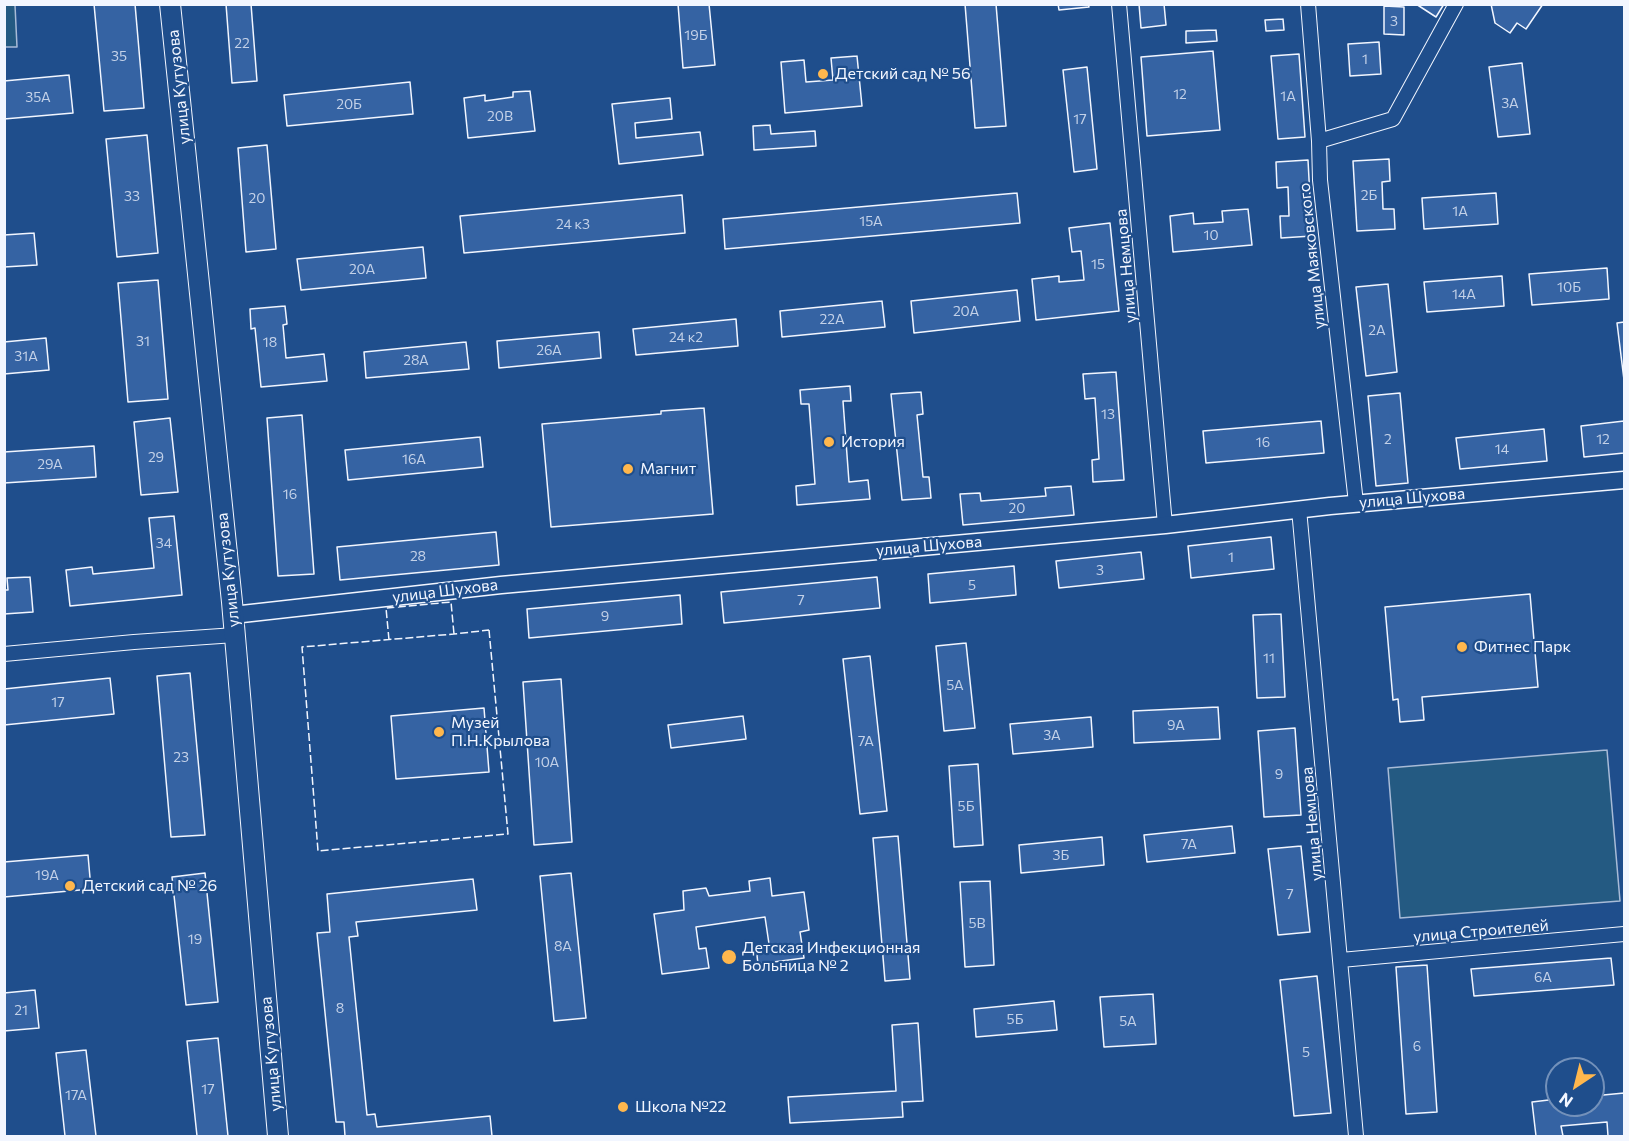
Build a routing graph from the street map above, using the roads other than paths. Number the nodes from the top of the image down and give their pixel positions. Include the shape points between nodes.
1 (170, 4) edge
2 (1119, 4) edge
3 (1308, 4) edge
4 (1456, 4) edge
5 (1319, 141) junction
6 (1624, 480) edge
7 (1356, 503) junction
8 (1299, 509) junction
9 (1165, 525) junction
10 (233, 615) junction
11 (235, 635) junction
12 (4, 654) edge
13 (1624, 934) edge
14 (1341, 960) junction
15 (278, 1137) edge
16 (1356, 1137) edge

1 - 10 main road, улица Кутузова
2 - 9 street, улица Немцова
3 - 5 street, улица Маяковского
4 - 5 street via 1393,119
5 - 7 street, улица Маяковского
6 - 7 street, улица Шухова
7 - 8 street, улица Шухова
8 - 9 street, улица Шухова
8 - 14 street, улица Немцова
9 - 10 street, улица Шухова via 501,585
10 - 11 main road, улица Кутузова
11 - 12 street
11 - 15 main road, улица Кутузова
13 - 14 street, улица Строителей
14 - 16 street, улица Немцова

